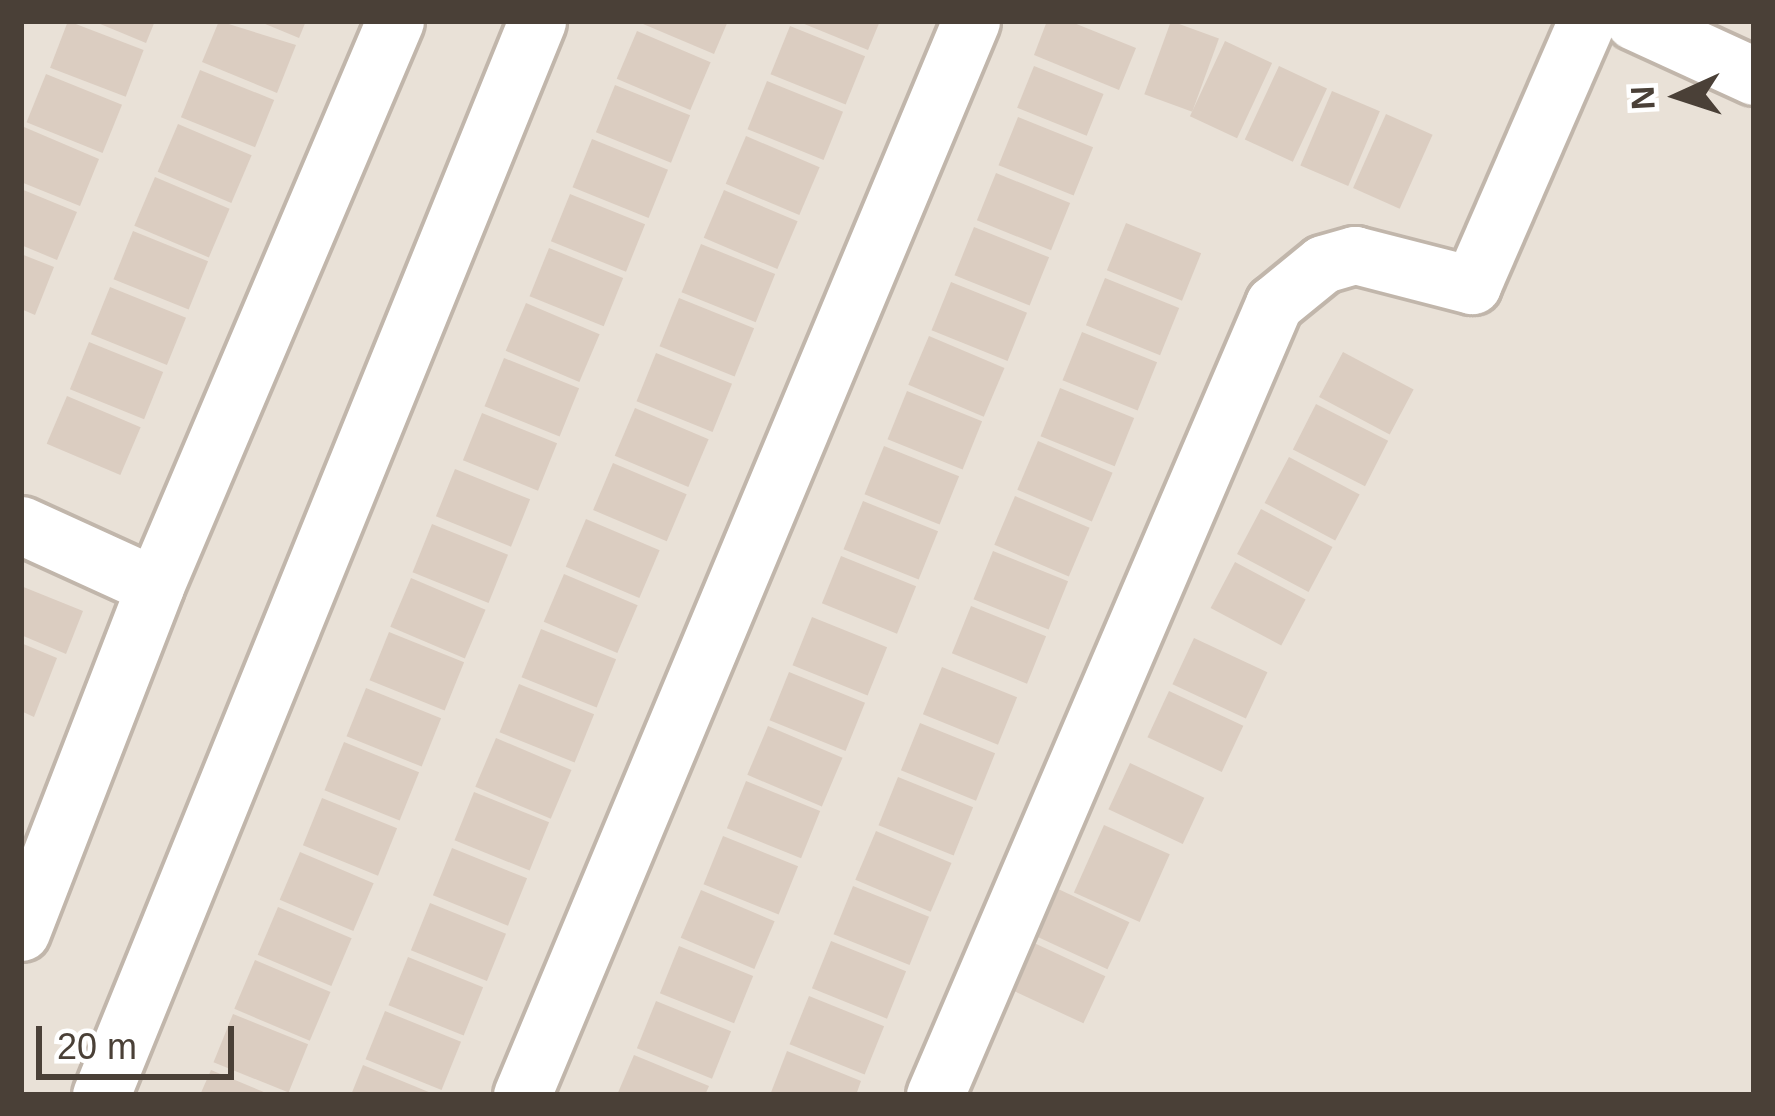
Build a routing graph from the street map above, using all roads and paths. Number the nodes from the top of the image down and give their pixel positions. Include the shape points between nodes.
1 (395, 21) edge
2 (537, 21) edge
3 (971, 21) edge
4 (1587, 21) edge
5 (1634, 21) edge
6 (1754, 76) edge
7 (21, 525) edge
8 (154, 586) junction
9 (21, 932) edge
10 (101, 1095) edge
11 (523, 1095) edge
12 (935, 1095) edge

1 - 8 street
2 - 10 street
3 - 11 street
4 - 12 street via 1472,285 1355,255 1323,264 1274,304
5 - 6 street
7 - 8 street
8 - 9 street

